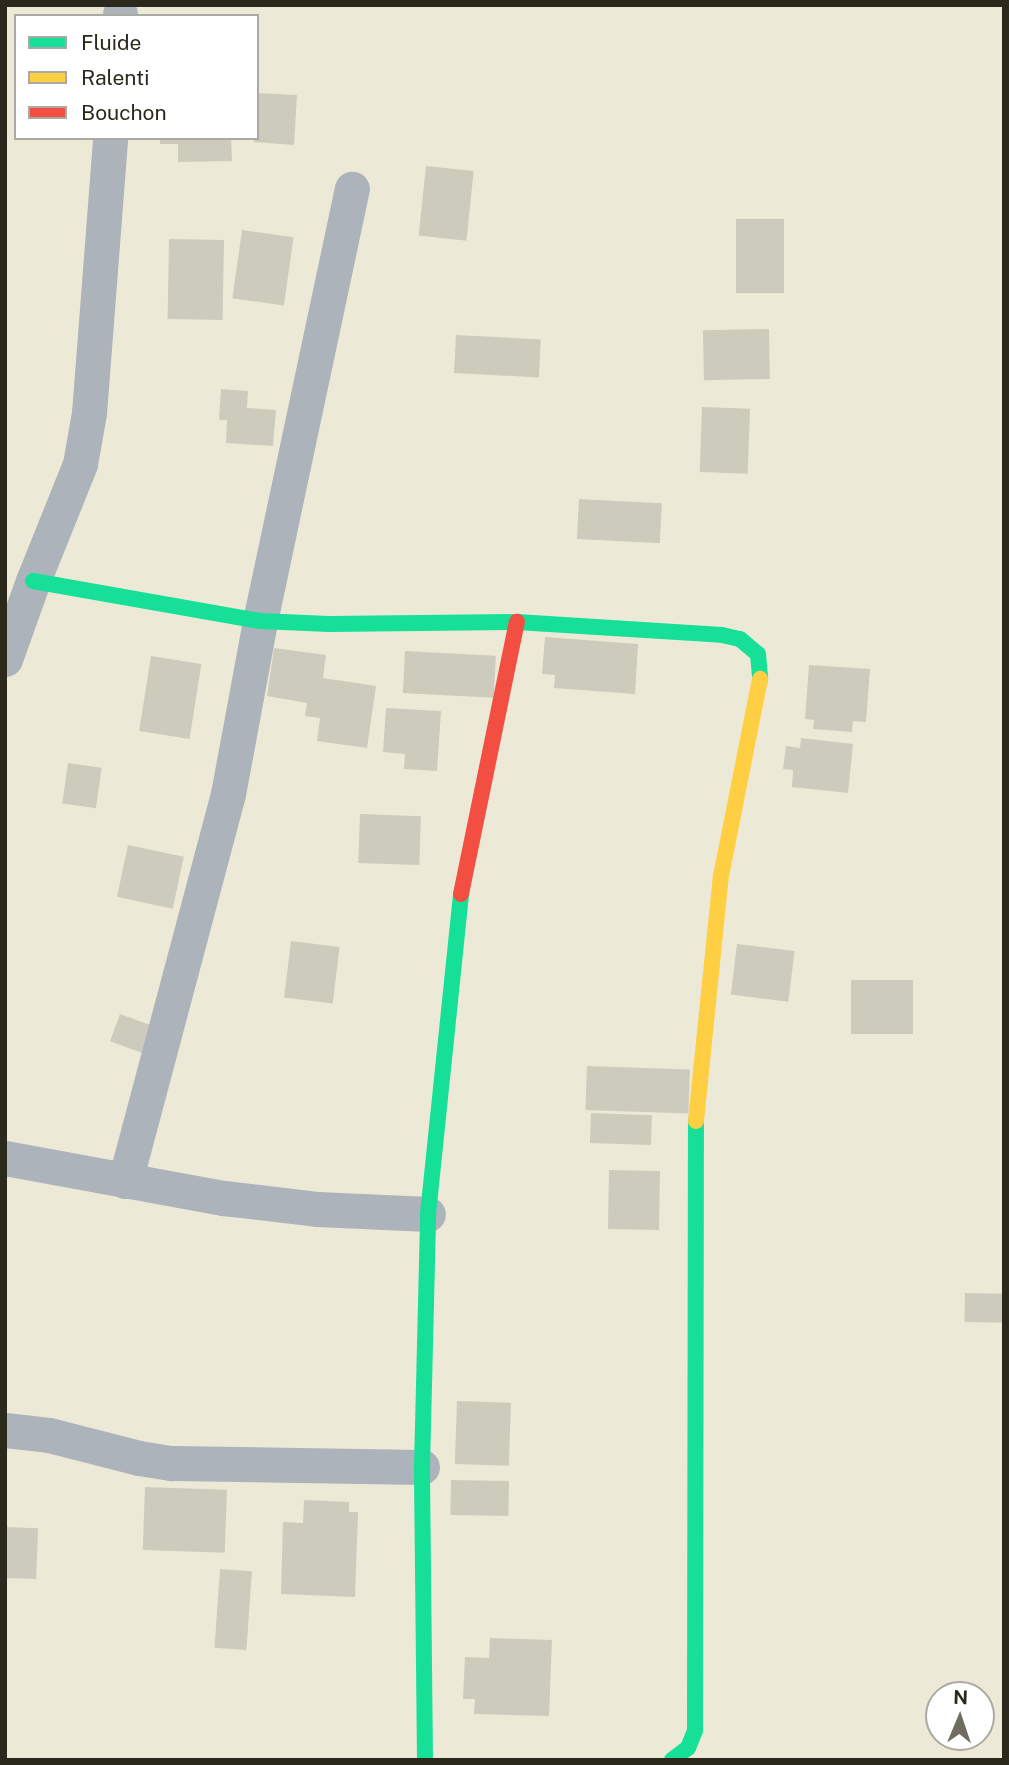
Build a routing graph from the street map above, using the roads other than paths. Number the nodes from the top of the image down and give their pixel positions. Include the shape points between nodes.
1 (110, 140) edge
2 (352, 189) dead end
3 (33, 581) junction
4 (260, 621) junction
5 (517, 622) junction
6 (5, 659) edge
7 (5, 1158) edge
8 (125, 1181) junction
9 (428, 1214) junction
10 (5, 1430) edge
11 (422, 1467) junction
12 (425, 1760) edge
13 (672, 1760) edge

1 - 3 street via 89,413 80,464
2 - 4 street
3 - 4 street
3 - 6 street
4 - 5 street
4 - 8 street via 228,794
5 - 9 street via 463,878
5 - 13 street via 722,635 748,643 761,666 722,877 695,1134 695,1731 688,1748
7 - 8 street
8 - 9 street via 318,1209
9 - 11 street
10 - 11 street via 49,1435 172,1463
11 - 12 street

